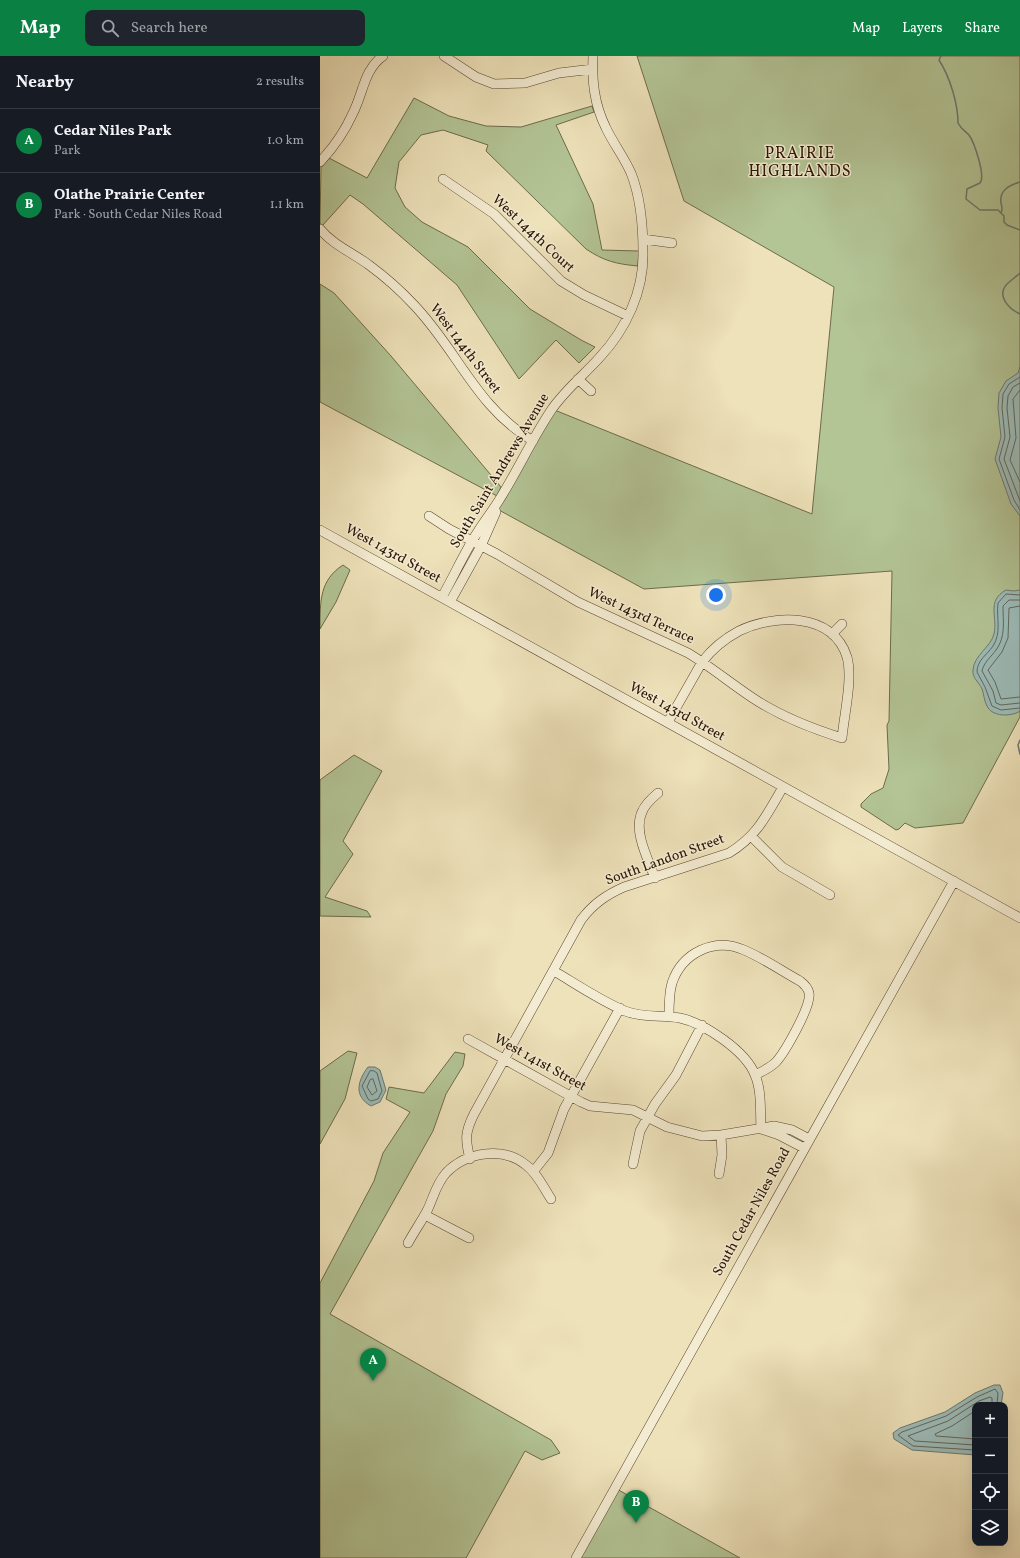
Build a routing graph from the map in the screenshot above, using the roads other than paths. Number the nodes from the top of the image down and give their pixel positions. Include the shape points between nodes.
1 (383, 56) edge
2 (444, 56) edge
3 (593, 56) edge
4 (592, 69) junction
5 (320, 162) edge
6 (443, 179) dead end
7 (320, 229) edge
8 (642, 239) junction
9 (672, 243) dead end
10 (628, 316) junction
11 (578, 379) junction
12 (591, 391) dead end
13 (533, 441) junction
14 (501, 497) junction
15 (429, 516) dead end
16 (320, 530) edge
17 (472, 542) junction
18 (481, 546) junction
19 (442, 597) junction
20 (450, 602) junction
21 (842, 624) dead end
22 (832, 634) junction
23 (702, 662) junction
24 (668, 722) junction
25 (782, 787) junction
26 (658, 793) dead end
27 (752, 837) junction
28 (655, 878) junction
29 (954, 881) junction
30 (830, 895) dead end
31 (1020, 918) edge
32 (554, 971) junction
33 (620, 1008) junction
34 (669, 1016) junction
35 (702, 1025) junction
36 (468, 1039) dead end
37 (504, 1059) junction
38 (755, 1075) junction
39 (570, 1096) junction
40 (648, 1116) junction
41 (761, 1129) junction
42 (721, 1135) junction
43 (809, 1139) junction
44 (804, 1148) junction
45 (470, 1159) junction
46 (633, 1164) dead end
47 (533, 1172) junction
48 (719, 1174) dead end
49 (551, 1199) dead end
50 (424, 1215) junction
51 (469, 1238) dead end
52 (408, 1243) dead end
53 (576, 1558) edge

1 - 5 street via 366,77 354,112 342,135
2 - 4 street via 476,77 494,84 525,83 559,73
3 - 4 street, South Saint Andrews Avenue
4 - 8 street, South Saint Andrews Avenue via 593,88 600,115 634,182 641,212
6 - 10 street, West 144th Court via 494,214 561,281
7 - 13 street, West 144th Street via 327,238 370,265 414,304 444,340 482,398 503,420
8 - 9 street
8 - 10 street, South Saint Andrews Avenue via 643,262 640,282
10 - 11 street, South Saint Andrews Avenue via 608,348
11 - 12 street
11 - 13 street, South Saint Andrews Avenue via 552,409
13 - 14 street, South Saint Andrews Avenue
14 - 17 street, South Saint Andrews Avenue
14 - 18 street
15 - 17 street, West 143rd Terrace
16 - 19 street, West 143rd Street
17 - 18 street, West 143rd Terrace
17 - 19 street, South Saint Andrews Avenue
18 - 20 street
18 - 23 street, West 143rd Terrace via 590,609 666,642
19 - 20 street, West 143rd Street
20 - 24 street, West 143rd Street
21 - 22 street
22 - 23 street via 806,621 765,623 741,630 726,639
22 - 23 street, West 143rd Terrace via 843,649 849,670 842,738 802,725 772,710
23 - 24 street
24 - 25 street, West 143rd Street
25 - 27 street, South Landon Street
25 - 29 street, West 143rd Street
26 - 28 street via 642,812 639,822 641,839
27 - 28 street, South Landon Street via 729,853
27 - 30 street via 782,867
28 - 32 street, South Landon Street via 611,893 589,910
29 - 31 street, West 143rd Street
29 - 43 street, South Cedar Niles Road
32 - 33 street
32 - 37 street, South Landon Street
33 - 34 street via 634,1013
33 - 39 street
34 - 35 street
34 - 38 street via 670,990 676,974 686,959 707,947 725,945 744,950 800,981 809,993 808,1006 777,1061
35 - 38 street via 727,1043 748,1063
35 - 40 street via 676,1075
36 - 37 street, West 141st Street
37 - 39 street, West 141st Street
37 - 45 street, South Landon Street via 467,1128 466,1143
38 - 41 street
39 - 40 street, West 141st Street via 590,1106 624,1108
39 - 47 street via 551,1148
40 - 42 street, West 141st Street via 667,1127 684,1132 702,1136
40 - 46 street via 640,1131
41 - 42 street, West 141st Street
41 - 43 street, West 141st Street via 774,1126 785,1128
41 - 44 street, West 141st Street
42 - 48 street via 722,1155
43 - 44 street, South Cedar Niles Road
44 - 53 street, South Cedar Niles Road
45 - 47 street via 488,1152 498,1153 516,1158
45 - 50 street via 446,1173
47 - 49 street
50 - 51 street
50 - 52 street

